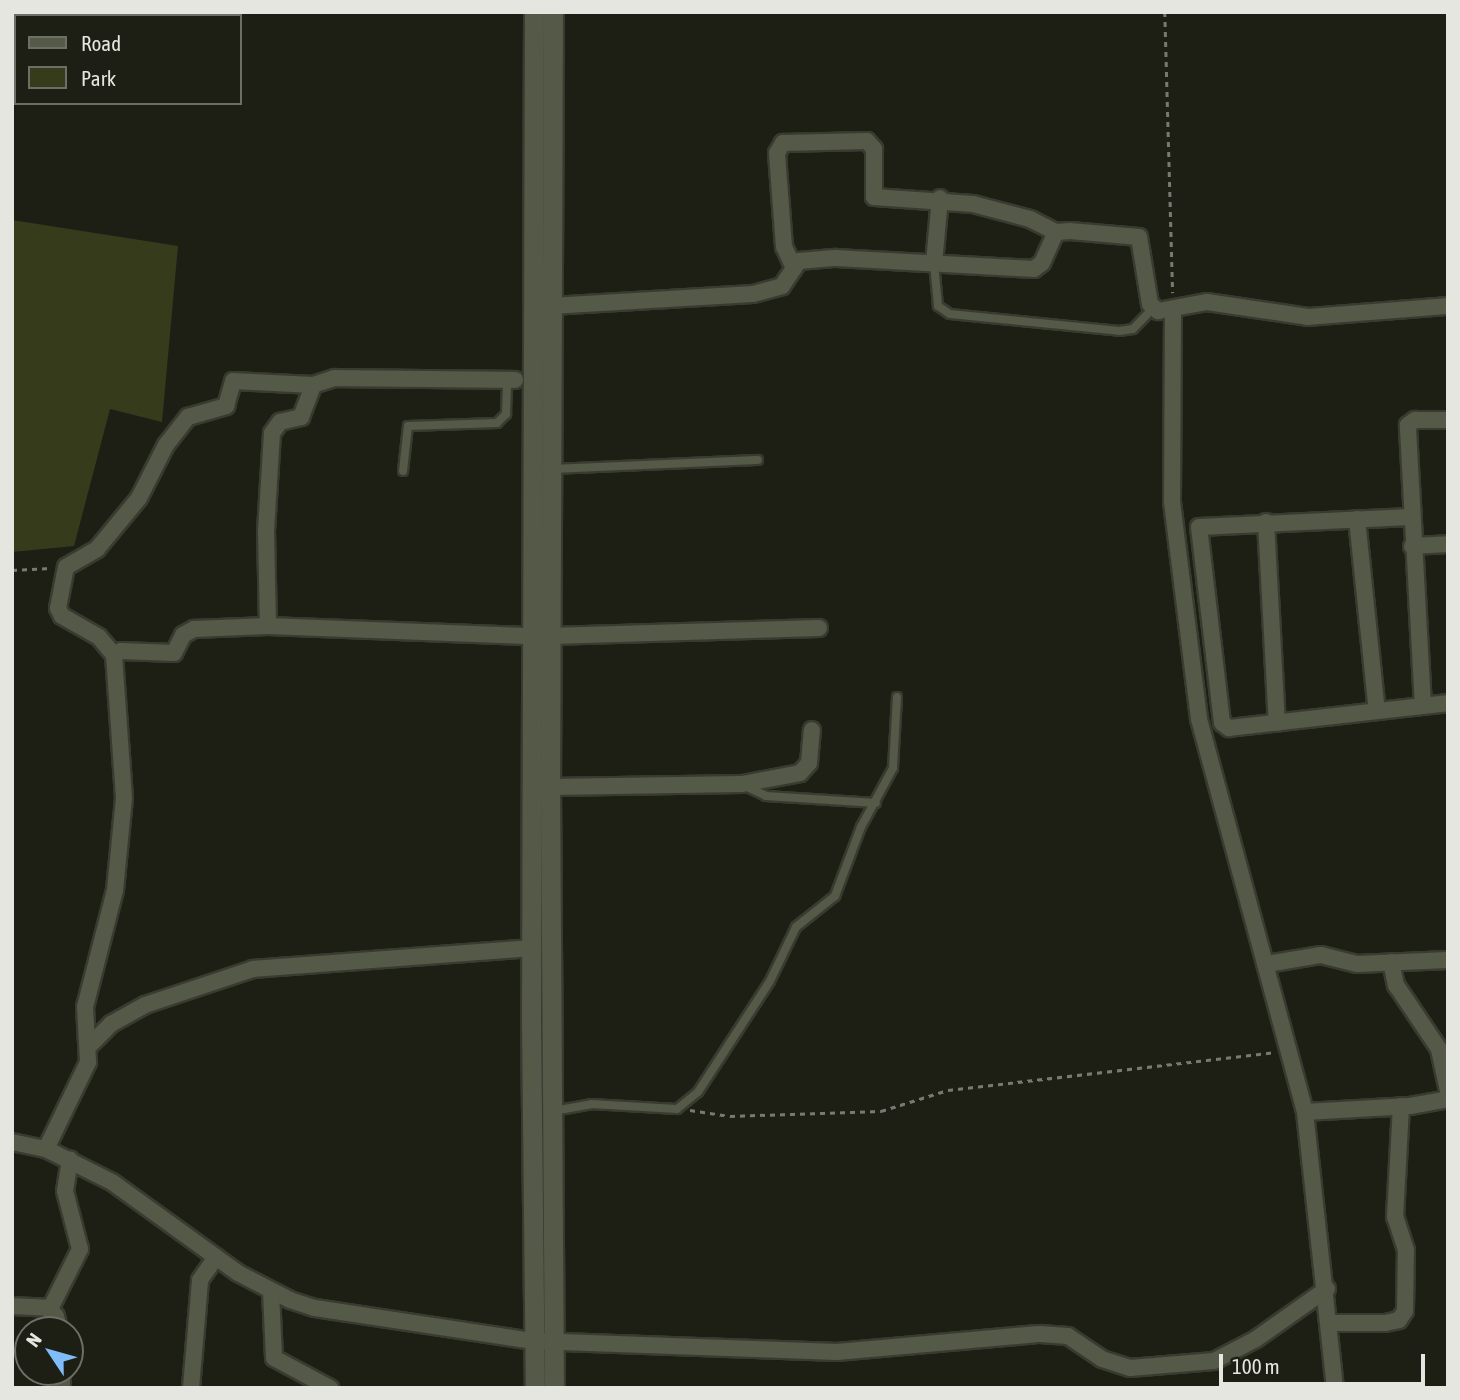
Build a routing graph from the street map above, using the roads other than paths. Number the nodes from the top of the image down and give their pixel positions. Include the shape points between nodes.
1 (534, 12) edge
2 (553, 12) edge
3 (940, 198) junction
4 (1056, 232) junction
5 (934, 263) junction
6 (793, 266) junction
7 (551, 306) junction
8 (1448, 306) edge
9 (1153, 308) junction
10 (1173, 310) junction
11 (511, 380) joint
12 (313, 385) junction
13 (1448, 420) edge
14 (758, 460) dead end
15 (551, 469) junction
16 (403, 471) dead end
17 (1410, 517) junction
18 (1357, 519) junction
19 (1266, 522) junction
20 (1448, 544) edge
21 (1412, 546) junction
22 (268, 626) junction
23 (819, 628) dead end
24 (541, 636) junction
25 (114, 655) junction
26 (897, 697) dead end
27 (1448, 703) edge
28 (1423, 706) junction
29 (1377, 711) junction
30 (1277, 723) junction
31 (812, 730) dead end
32 (743, 784) junction
33 (550, 787) junction
34 (876, 803) junction
35 (531, 948) junction
36 (1448, 960) edge
37 (1391, 962) junction
38 (1267, 964) junction
39 (90, 1045) junction
40 (1448, 1091) edge
41 (1448, 1099) edge
42 (1401, 1107) junction
43 (550, 1112) junction
44 (1305, 1112) junction
45 (12, 1142) edge
46 (46, 1149) junction
47 (70, 1159) junction
48 (216, 1257) junction
49 (1327, 1289) junction
50 (271, 1292) junction
51 (12, 1306) edge
52 (50, 1309) junction
53 (53, 1316) edge
54 (1330, 1323) junction
55 (544, 1342) junction
56 (191, 1388) edge
57 (330, 1388) edge
58 (535, 1388) edge
59 (554, 1388) edge
60 (1335, 1388) edge

1 - 24 street
2 - 7 street
3 - 4 street via 1016,214
3 - 5 street
3 - 6 street via 874,197 874,149 867,142 783,143 777,153 784,247
4 - 5 street via 1042,263 1034,269
4 - 9 street via 1139,237
5 - 6 street via 836,258
5 - 9 lane via 938,306 950,314 1119,331 1133,329
6 - 7 street via 782,286 753,294
7 - 15 street
8 - 10 street via 1308,317 1207,302
9 - 10 street
10 - 38 street via 1172,502 1199,719
11 - 12 street via 335,378
11 - 16 lane via 506,414 497,424 408,426
12 - 22 street via 301,417 280,422 272,433 266,531
12 - 25 street via 233,381 226,406 188,417 166,445 139,498 97,549 66,567 58,608 62,616 99,637
13 - 17 street via 1415,420 1408,425
14 - 15 lane
15 - 24 street
17 - 18 street
17 - 21 street
18 - 19 street
18 - 29 street
19 - 30 street
19 - 30 street via 1203,525 1196,532 1222,723 1229,728
20 - 21 street
21 - 28 street
22 - 24 street
22 - 25 street via 194,629 183,635 174,653 121,651
23 - 24 street
24 - 33 street
24 - 35 street
25 - 39 street via 124,798 115,890 85,1007
26 - 34 lane via 895,757
27 - 28 street
28 - 29 street
29 - 30 street
31 - 32 street via 807,769
32 - 33 street
32 - 34 lane via 766,796
33 - 43 street
34 - 43 lane via 860,827 835,896 796,927 770,981 686,1106 591,1104
35 - 39 street via 253,969 145,1005 111,1024
35 - 55 street
36 - 37 street
37 - 38 street via 1357,964 1321,955
37 - 40 street via 1396,985 1440,1049
38 - 44 street
39 - 46 street via 78,1088
41 - 42 street
42 - 44 street
42 - 54 street via 1395,1217 1406,1250 1405,1311 1399,1320 1385,1323
43 - 55 street
44 - 49 street
45 - 46 street
46 - 47 street
47 - 48 street via 149,1206
47 - 52 street via 65,1191 79,1249
48 - 50 street
48 - 56 street via 200,1280
49 - 54 street
49 - 55 street via 1214,1361 1130,1368 1102,1359 1068,1336 1040,1334 836,1352
50 - 55 street via 315,1308
50 - 57 street via 274,1358
51 - 52 street
52 - 53 street
54 - 60 street
55 - 58 street
55 - 59 street

